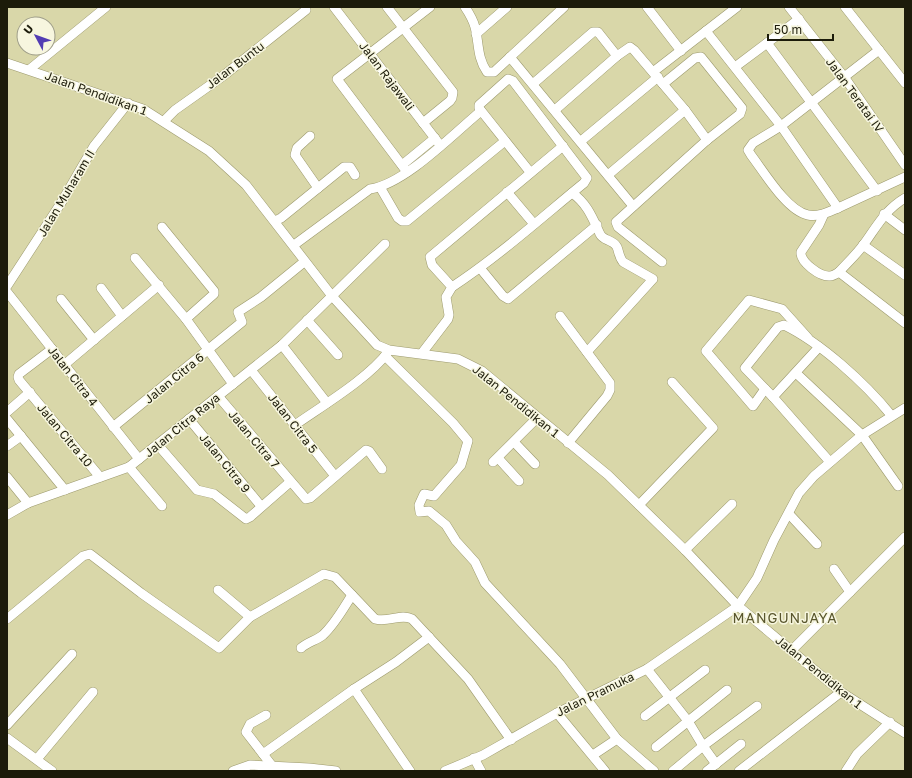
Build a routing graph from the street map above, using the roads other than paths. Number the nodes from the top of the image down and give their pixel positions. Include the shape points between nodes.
1 (106, 7) edge
2 (334, 7) edge
3 (387, 7) edge
4 (430, 7) edge
5 (465, 7) edge
6 (507, 7) edge
7 (564, 7) edge
8 (737, 7) edge
9 (789, 7) edge
10 (846, 7) edge
11 (652, 9) edge
12 (306, 10) dead end
13 (799, 19) junction
14 (403, 29) junction
15 (706, 30) junction
16 (476, 34) junction
17 (767, 43) junction
18 (681, 50) junction
19 (879, 50) junction
20 (370, 54) junction
21 (617, 56) junction
22 (510, 57) junction
23 (7, 63) edge
24 (735, 67) junction
25 (30, 70) junction
26 (658, 78) junction
27 (845, 78) junction
28 (534, 83) junction
29 (905, 83) edge
30 (128, 103) junction
31 (811, 103) junction
32 (555, 110) junction
33 (685, 110) junction
34 (481, 111) junction
35 (164, 121) junction
36 (423, 123) junction
37 (781, 126) junction
38 (310, 136) dead end
39 (707, 140) junction
40 (505, 141) junction
41 (438, 142) junction
42 (581, 142) junction
43 (563, 146) junction
44 (905, 165) edge
45 (405, 169) junction
46 (530, 172) junction
47 (355, 175) dead end
48 (608, 175) junction
49 (905, 177) edge
50 (380, 187) junction
51 (318, 188) junction
52 (877, 191) junction
53 (507, 192) junction
54 (572, 193) junction
55 (905, 198) edge
56 (633, 206) junction
57 (838, 208) junction
58 (824, 214) junction
59 (884, 214) junction
60 (275, 221) junction
61 (534, 224) junction
62 (597, 225) junction
63 (162, 227) dead end
64 (905, 230) edge
65 (385, 244) dead end
66 (294, 245) junction
67 (864, 245) junction
68 (135, 258) dead end
69 (304, 262) junction
70 (662, 262) dead end
71 (480, 268) junction
72 (839, 272) junction
73 (905, 275) edge
74 (159, 285) junction
75 (7, 286) edge
76 (452, 287) junction
77 (101, 288) dead end
78 (7, 292) edge
79 (332, 296) junction
80 (61, 299) dead end
81 (122, 316) junction
82 (560, 316) dead end
83 (186, 319) junction
84 (307, 320) junction
85 (905, 323) edge
86 (94, 340) junction
87 (282, 345) junction
88 (816, 345) junction
89 (52, 349) junction
90 (208, 350) junction
91 (587, 352) junction
92 (387, 353) junction
93 (422, 353) junction
94 (338, 355) dead end
95 (64, 365) junction
96 (251, 370) junction
97 (796, 372) junction
98 (672, 382) dead end
99 (233, 384) junction
100 (765, 389) junction
101 (30, 392) junction
102 (218, 396) junction
103 (773, 397) junction
104 (327, 403) junction
105 (905, 408) edge
106 (7, 412) edge
107 (891, 415) junction
108 (538, 418) junction
109 (7, 419) edge
110 (189, 419) junction
111 (295, 426) junction
112 (114, 427) junction
113 (862, 435) junction
114 (21, 436) junction
115 (514, 442) junction
116 (568, 443) junction
117 (158, 445) junction
118 (7, 446) edge
119 (139, 459) junction
120 (830, 462) junction
121 (536, 464) dead end
122 (129, 467) junction
123 (382, 469) dead end
124 (335, 476) junction
125 (7, 477) edge
126 (100, 477) junction
127 (520, 481) dead end
128 (290, 482) junction
129 (898, 486) dead end
130 (65, 490) junction
131 (28, 502) junction
132 (639, 504) junction
133 (732, 504) dead end
134 (162, 506) dead end
135 (261, 506) junction
136 (789, 514) junction
137 (7, 515) edge
138 (903, 542) edge
139 (817, 544) dead end
140 (685, 550) junction
141 (834, 569) dead end
142 (218, 590) dead end
143 (850, 592) junction
144 (352, 595) junction
145 (738, 606) junction
146 (250, 617) junction
147 (7, 618) edge
148 (428, 636) junction
149 (301, 648) dead end
150 (792, 650) junction
151 (72, 654) dead end
152 (647, 669) junction
153 (704, 670) dead end
154 (354, 689) junction
155 (727, 690) dead end
156 (93, 692) dead end
157 (841, 692) junction
158 (586, 698) junction
159 (669, 698) junction
160 (757, 706) dead end
161 (558, 713) junction
162 (266, 714) dead end
163 (645, 716) dead end
164 (688, 721) junction
165 (890, 722) junction
166 (7, 725) edge
167 (905, 733) edge
168 (7, 738) edge
169 (617, 738) junction
170 (511, 740) junction
171 (741, 744) dead end
172 (703, 746) junction
173 (656, 747) dead end
174 (263, 754) junction
175 (593, 756) junction
176 (474, 758) junction
177 (37, 759) junction
178 (716, 764) junction
179 (273, 767) junction
180 (52, 771) edge
181 (238, 771) edge
182 (336, 771) edge
183 (410, 771) edge
184 (446, 771) edge
185 (481, 771) edge
186 (604, 771) edge
187 (654, 771) edge
188 (673, 771) edge
189 (708, 771) edge
190 (739, 771) edge
191 (846, 771) edge

1 - 25 street
2 - 20 street, Jalan Rajawali
3 - 14 street
4 - 14 street
5 - 16 street
6 - 16 street
7 - 22 street
8 - 15 street
9 - 13 street, Jalan Teratai IV
10 - 19 street
11 - 18 street
12 - 35 street, Jalan Buntu
13 - 17 street
13 - 27 street, Jalan Teratai IV
14 - 20 street
14 - 36 street via 453,94 450,100
15 - 18 street
15 - 24 street
16 - 22 street via 478,50 487,72 494,72
17 - 24 street
17 - 31 street
18 - 26 street
19 - 27 street
19 - 29 street
20 - 36 street, Jalan Rajawali
20 - 45 street via 338,78 338,82
21 - 26 street via 632,48
21 - 28 street via 598,32 593,32
21 - 32 street
22 - 28 street
23 - 25 street, Jalan Pendidikan 1
24 - 37 street
25 - 30 street, Jalan Pendidikan 1
26 - 33 street
26 - 39 street via 701,57 741,105 740,114
26 - 42 street
27 - 31 street
27 - 44 street, Jalan Teratai IV
28 - 32 street
30 - 35 street, Jalan Pendidikan 1
30 - 75 street, Jalan Muharam II via 94,146 61,203
31 - 37 street
31 - 52 street
32 - 42 street
33 - 39 street
33 - 48 street
34 - 40 street
34 - 41 street
34 - 43 street via 479,105 505,81 511,80
35 - 60 street, Jalan Pendidikan 1 via 209,151 246,185
36 - 41 street, Jalan Rajawali
37 - 57 street
37 - 58 street via 753,143 749,153 790,204 808,215
38 - 51 street via 297,148 295,154
39 - 56 street
40 - 46 street
40 - 50 street via 407,221 398,218
41 - 45 street
42 - 48 street
43 - 46 street
43 - 54 street via 587,178
45 - 50 street
46 - 53 street
47 - 51 street via 350,167 344,167
48 - 56 street
49 - 52 street
50 - 66 street via 370,188
51 - 60 street
52 - 57 street
53 - 61 street
53 - 76 street via 430,257 432,264
54 - 61 street
54 - 62 street
55 - 59 street
56 - 70 street via 616,225
57 - 58 street
58 - 72 street via 801,256 803,261 823,275 830,276
59 - 64 street
59 - 67 street
60 - 66 street, Jalan Pendidikan 1
61 - 71 street
62 - 71 street via 508,299
62 - 91 street via 603,238 610,239 617,246 623,262 653,279
63 - 83 street via 214,291 214,294
65 - 79 street, Jalan Citra Raya
66 - 69 street, Jalan Pendidikan 1
67 - 72 street
67 - 73 street
68 - 74 street, Jalan Citra 6
69 - 79 street, Jalan Pendidikan 1
69 - 90 street via 238,312 242,322
71 - 76 street
72 - 85 street
74 - 81 street
74 - 83 street, Jalan Citra 6
76 - 93 street via 446,297 448,320
77 - 81 street
78 - 89 street, Jalan Citra 4
79 - 84 street, Jalan Citra Raya
79 - 92 street, Jalan Pendidikan 1
80 - 86 street
81 - 86 street
82 - 91 street
83 - 90 street, Jalan Citra 6
84 - 87 street, Jalan Citra Raya
84 - 94 street
86 - 95 street
87 - 96 street, Jalan Citra Raya
87 - 104 street
88 - 97 street
88 - 100 street via 786,326 778,327 745,368
88 - 100 street via 782,309 749,300 706,351 752,406
88 - 107 street via 876,396
89 - 95 street, Jalan Citra 4
89 - 101 street, Jalan Citra 10 via 18,377
90 - 99 street
90 - 112 street, Jalan Citra 6
91 - 116 street via 610,383 610,390
92 - 93 street, Jalan Pendidikan 1
92 - 104 street
92 - 158 street via 468,441 461,465 434,496 421,496 420,512 429,511 446,525 475,562 485,583 543,645
93 - 108 street, Jalan Pendidikan 1 via 468,363 482,371
95 - 112 street, Jalan Citra 4
96 - 99 street, Jalan Citra Raya
96 - 111 street, Jalan Citra 5
97 - 103 street
97 - 113 street
98 - 132 street via 713,428
99 - 102 street, Jalan Citra Raya
100 - 103 street
101 - 106 street
101 - 126 street, Jalan Citra 10
102 - 110 street, Jalan Citra Raya
102 - 128 street, Jalan Citra 7
103 - 120 street
104 - 111 street
105 - 107 street, Jalan Pramuka
107 - 113 street, Jalan Pramuka
108 - 115 street
108 - 116 street, Jalan Pendidikan 1
109 - 114 street
110 - 117 street, Jalan Citra Raya
110 - 135 street, Jalan Citra 9
111 - 124 street, Jalan Citra 5
112 - 119 street, Jalan Citra 4
113 - 120 street, Jalan Pramuka
113 - 129 street
114 - 118 street
114 - 130 street
115 - 121 street
115 - 127 street via 495,460
116 - 132 street, Jalan Pendidikan 1
117 - 119 street, Jalan Citra Raya
117 - 135 street via 199,492 214,494 246,519
119 - 122 street, Jalan Citra Raya
120 - 136 street, Jalan Pramuka via 799,494
122 - 126 street, Jalan Citra Raya
122 - 134 street
123 - 124 street via 367,450
124 - 128 street, Jalan Citra 7 via 308,499 304,498
125 - 131 street
126 - 130 street, Jalan Citra Raya
128 - 135 street
130 - 131 street, Jalan Citra Raya
131 - 137 street, Jalan Citra Raya
132 - 140 street, Jalan Pendidikan 1
133 - 140 street
136 - 139 street
136 - 145 street, Jalan Pramuka via 758,578
138 - 143 street
140 - 145 street, Jalan Pendidikan 1
141 - 143 street
142 - 146 street
143 - 150 street
144 - 146 street via 335,577 324,574
144 - 148 street via 376,619 381,621 406,616
144 - 149 street via 323,635 310,640
145 - 150 street, Jalan Pendidikan 1
145 - 152 street, Jalan Pramuka
146 - 147 street via 222,646 217,647 90,554 83,556
148 - 154 street via 396,662
148 - 170 street via 468,679
150 - 157 street, Jalan Pendidikan 1
151 - 166 street
152 - 158 street, Jalan Pramuka
152 - 159 street
153 - 159 street
154 - 174 street
154 - 183 street
155 - 164 street
156 - 177 street
157 - 165 street, Jalan Pendidikan 1
157 - 190 street
158 - 161 street, Jalan Pramuka
158 - 169 street
159 - 163 street
159 - 164 street
160 - 172 street
161 - 170 street, Jalan Pramuka
161 - 175 street
162 - 174 street via 250,724 246,732
164 - 172 street
164 - 173 street
165 - 167 street, Jalan Pendidikan 1
165 - 191 street via 857,754
168 - 177 street
169 - 175 street
169 - 187 street
170 - 176 street, Jalan Pramuka
171 - 178 street
172 - 178 street
172 - 188 street
174 - 179 street
175 - 186 street
176 - 184 street, Jalan Pramuka
176 - 185 street
177 - 180 street
178 - 189 street
179 - 181 street via 250,766
179 - 182 street

